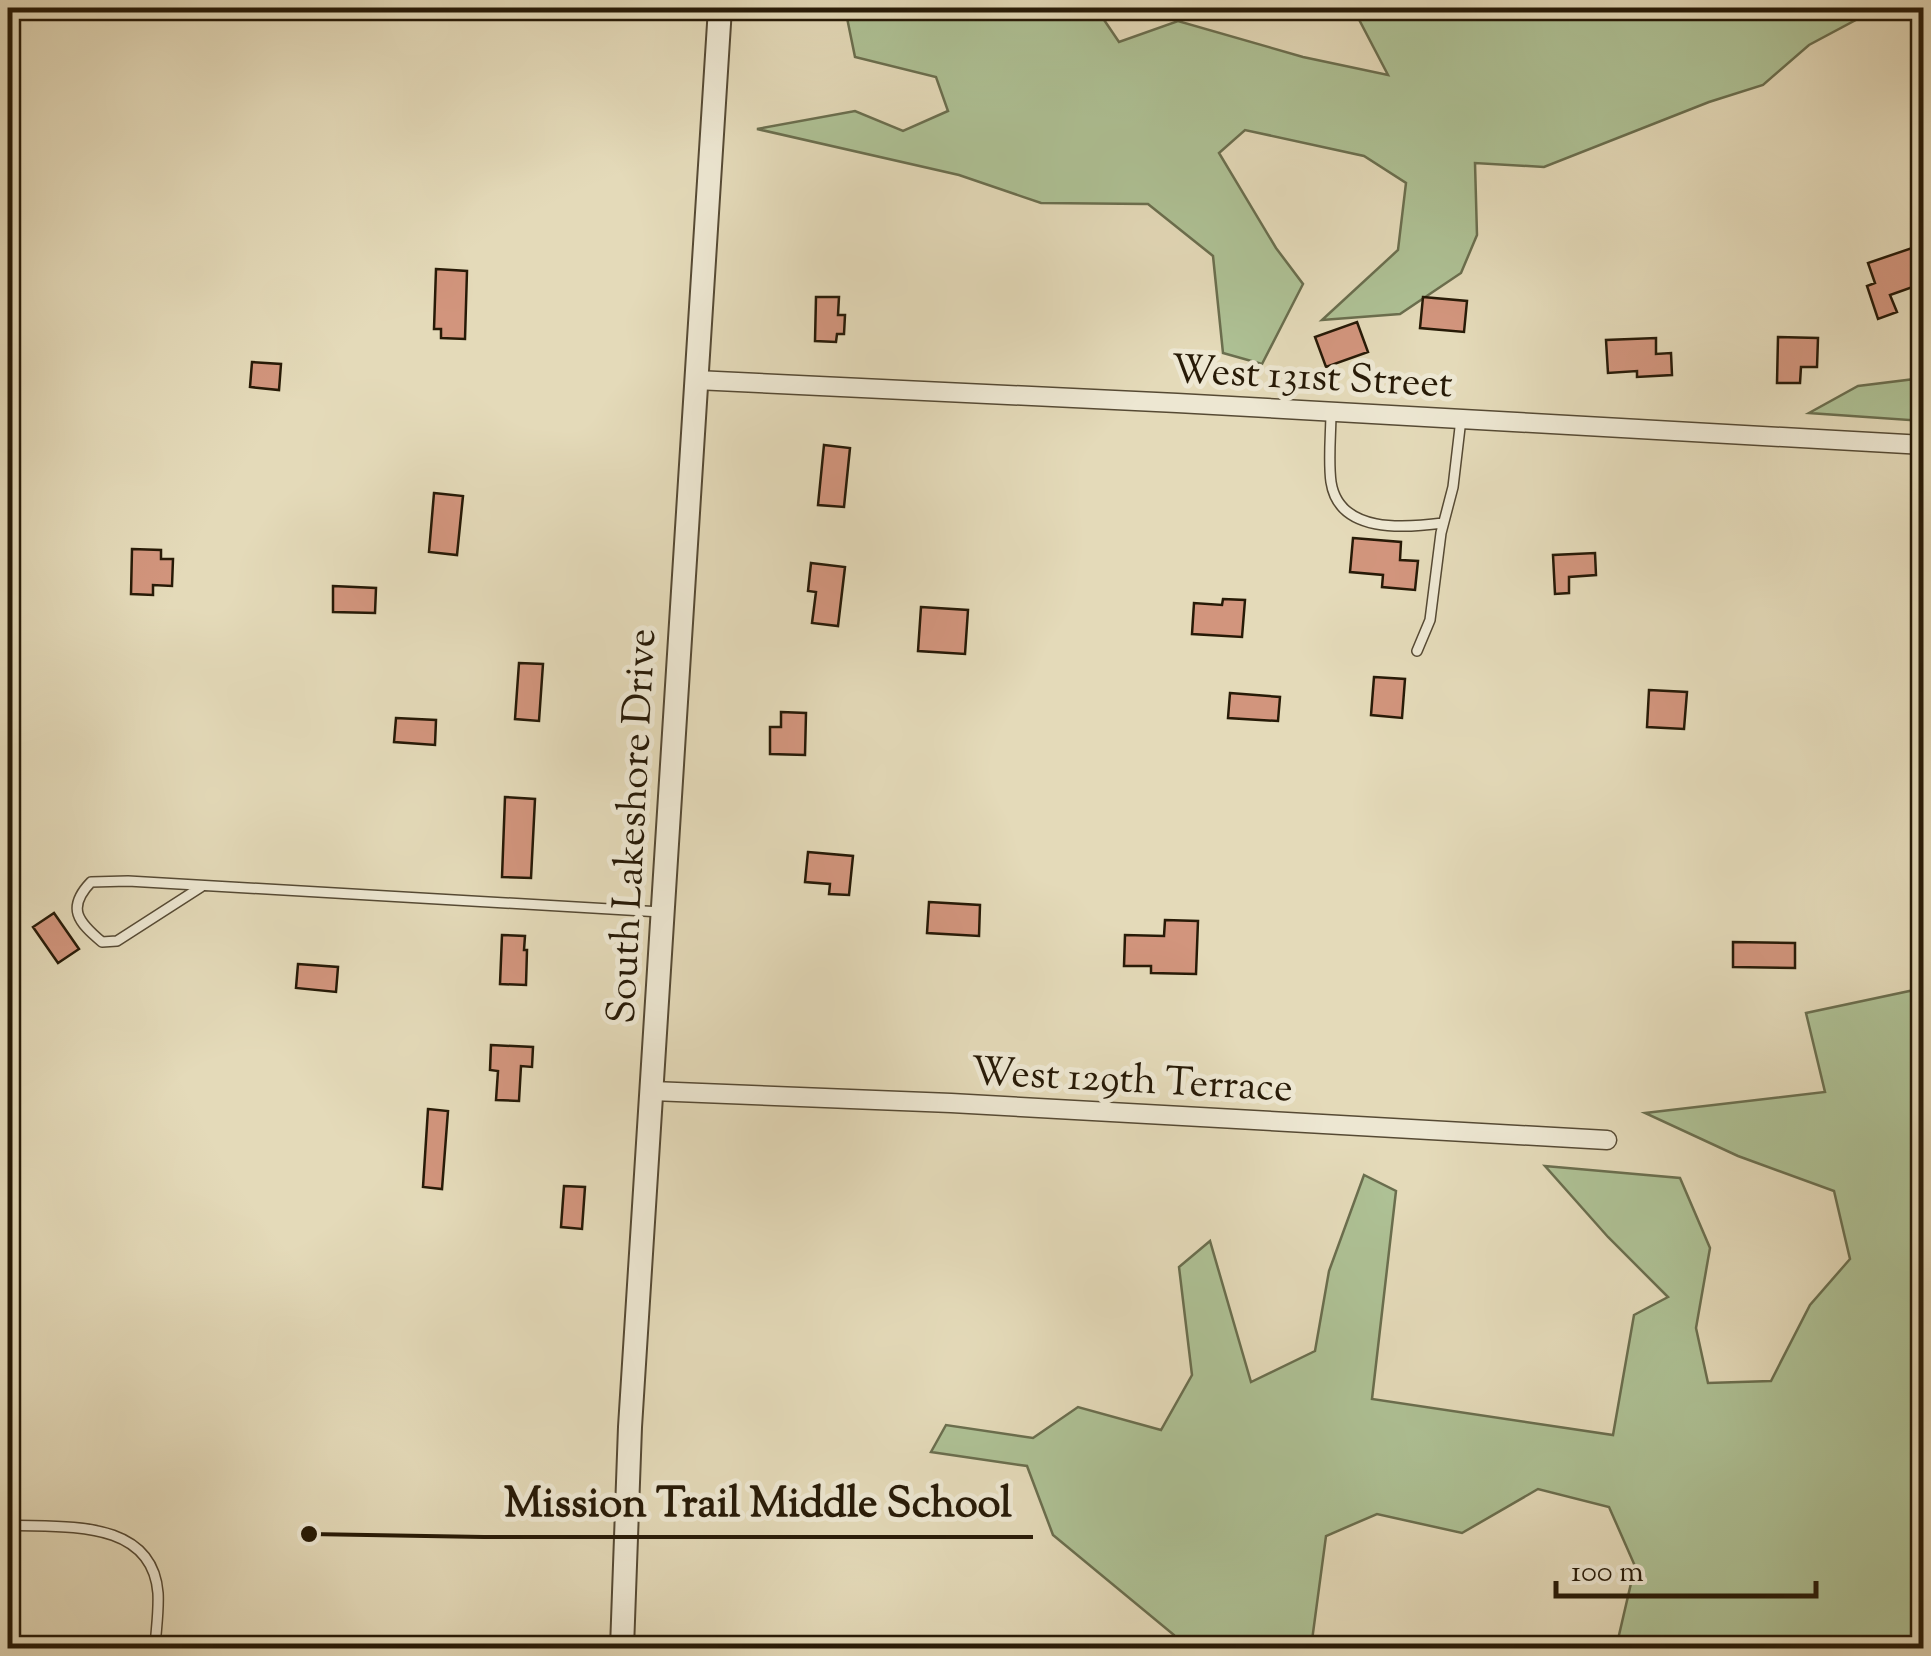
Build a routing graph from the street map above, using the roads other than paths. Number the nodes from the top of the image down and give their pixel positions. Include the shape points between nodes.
1 (720, 8) edge
2 (696, 380) junction
3 (1331, 411) junction
4 (1461, 419) junction
5 (1924, 445) edge
6 (1443, 523) junction
7 (1416, 651) dead end
8 (201, 886) junction
9 (661, 912) junction
10 (652, 1091) junction
11 (1607, 1140) dead end
12 (8, 1525) edge
13 (155, 1648) edge
14 (622, 1648) edge

1 - 2 street, South Lakeshore Drive
2 - 3 street, West 131st Street
2 - 9 street, South Lakeshore Drive
3 - 4 street, West 131st Street
3 - 6 lane via 1331,485 1342,506 1360,520 1385,526
4 - 5 street, West 131st Street
4 - 6 lane
6 - 7 lane via 1430,620
8 - 8 lane via 91,882 76,910 102,942 117,941
8 - 9 lane
9 - 10 street, South Lakeshore Drive
10 - 11 street, West 129th Terrace
10 - 14 street, South Lakeshore Drive
12 - 13 lane via 103,1530 136,1549 157,1587

